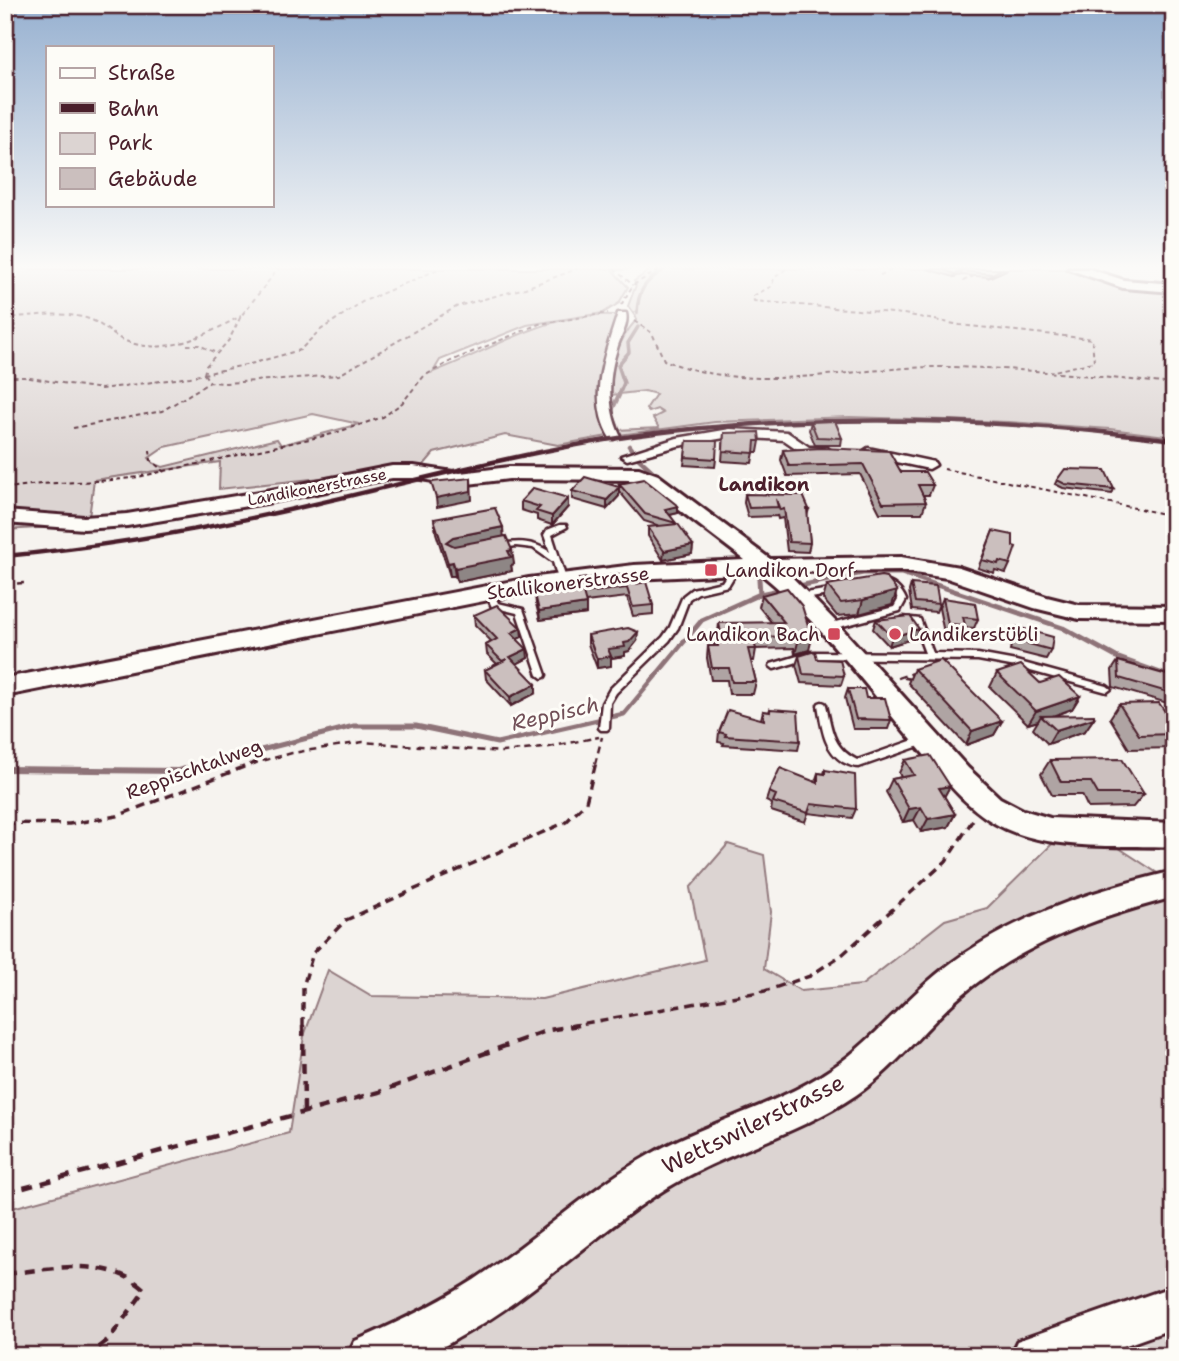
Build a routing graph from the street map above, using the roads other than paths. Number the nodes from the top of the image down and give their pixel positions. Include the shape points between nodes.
1 (619, 333) edge
2 (627, 456) junction
3 (929, 466) road end
4 (639, 474) junction
5 (5, 517) edge
6 (563, 527) dead end
7 (489, 548) edge
8 (727, 569) junction
9 (559, 570) junction
10 (787, 584) junction
11 (872, 585) edge
12 (848, 589) edge
13 (489, 592) junction
14 (1174, 613) edge
15 (830, 629) junction
16 (861, 655) junction
17 (930, 656) junction
18 (774, 666) dead end
19 (542, 675) dead end
20 (5, 687) edge
21 (1107, 689) dead end
22 (822, 705) dead end
23 (603, 732) road end
24 (927, 740) junction
25 (1174, 835) edge
26 (1174, 884) edge
27 (1174, 1307) edge
28 (370, 1356) edge
29 (1032, 1356) edge

1 - 2 street via 613,342 605,399 607,424
2 - 3 street via 730,433 781,435 806,451 879,453
2 - 4 street
4 - 5 street, Landikonerstrasse via 521,473 460,479 392,472 118,521
4 - 10 street
6 - 9 lane via 548,535
7 - 9 lane via 538,545
8 - 9 street, Stallikonerstrasse
8 - 10 street, Stallikonerstrasse
8 - 23 lane via 726,583 686,598 666,639 613,691 606,704
9 - 13 street, Stallikonerstrasse
10 - 12 lane
10 - 14 street, Stallikonerstrasse via 901,564 951,572 1079,612
10 - 15 street
11 - 15 lane via 884,583 899,592 902,600 897,608
13 - 19 lane via 495,605 520,611
13 - 20 street, Stallikonerstrasse
15 - 16 street
15 - 17 lane via 917,621
16 - 17 lane
16 - 18 lane via 811,655
16 - 24 street
17 - 21 lane via 990,659
22 - 24 lane via 831,747 856,764
24 - 25 street via 977,795 1029,825 1072,832
26 - 28 street, Wettswilerstrasse via 1085,911 996,951 956,979 842,1083 662,1168 485,1298 414,1338
27 - 29 street

